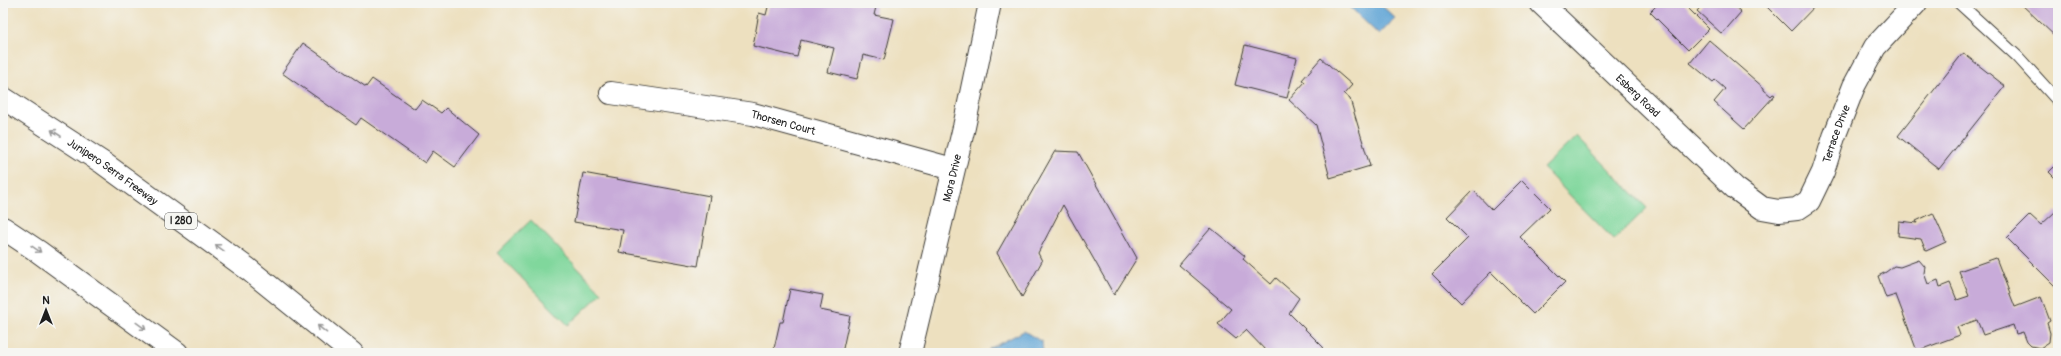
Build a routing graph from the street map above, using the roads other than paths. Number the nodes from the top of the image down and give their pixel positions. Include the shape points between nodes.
1 (990, 3) edge
2 (1541, 3) edge
3 (1916, 3) edge
4 (1959, 3) edge
5 (611, 93) dead end
6 (3, 98) edge
7 (2058, 101) edge
8 (953, 169) junction
9 (1735, 188) joint
10 (3, 228) edge
11 (177, 353) edge
12 (352, 353) edge
13 (910, 353) edge

1 - 8 main road, Mora Drive
2 - 9 main road, Esberg Road
3 - 9 main road, Terrace Drive via 1875,47 1854,86 1834,137 1824,172 1809,201 1797,209 1779,211 1762,208
4 - 7 lane via 2018,57
5 - 8 main road, Thorsen Court via 753,114
12 -> 6 main road, Junipero Serra Freeway / I 280 via 248,269 103,164
8 - 13 main road, Mora Drive
10 -> 11 main road

